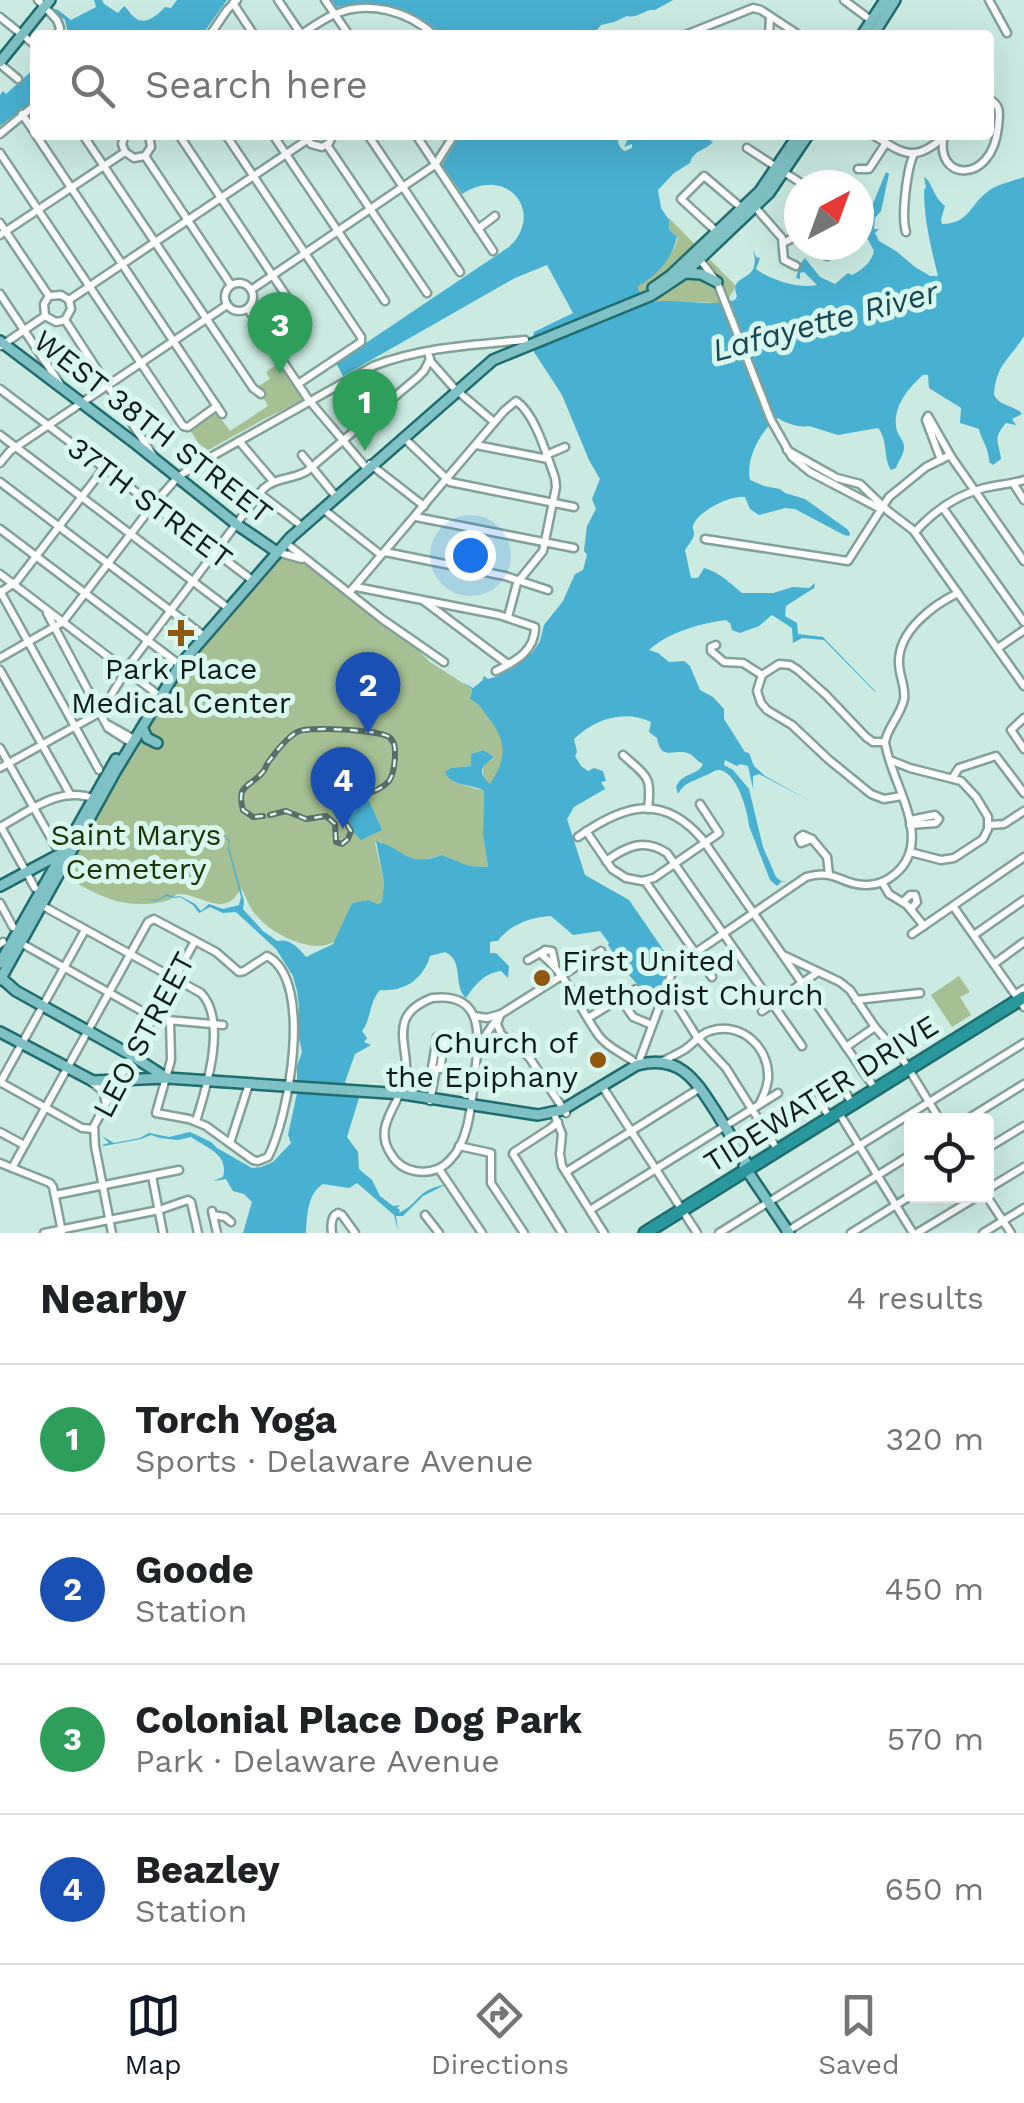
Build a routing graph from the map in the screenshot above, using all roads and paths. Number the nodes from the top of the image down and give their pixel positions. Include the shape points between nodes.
1 (278, 0) edge
2 (325, 0) edge
3 (844, 0) edge
4 (885, 0) edge
5 (895, 0) edge
6 (989, 0) edge
7 (44, 2) edge
8 (235, 2) edge
9 (335, 14) junction
10 (770, 16) junction
11 (0, 17) edge
12 (59, 30) edge
13 (214, 30) edge
14 (251, 30) edge
15 (298, 30) edge
16 (309, 30) edge
17 (345, 30) edge
18 (428, 30) edge
19 (697, 30) edge
20 (769, 30) edge
21 (791, 30) edge
22 (873, 30) edge
23 (1007, 33) dead end
24 (22, 34) junction
25 (30, 41) edge
26 (0, 63) edge
27 (18, 79) dead end
28 (994, 101) edge
29 (30, 108) edge
30 (22, 114) junction
31 (30, 125) edge
32 (0, 134) edge
33 (40, 140) edge
34 (87, 140) edge
35 (123, 140) edge
36 (150, 140) edge
37 (181, 140) edge
38 (229, 140) edge
39 (276, 140) edge
40 (304, 140) edge
41 (308, 140) edge
42 (330, 140) edge
43 (371, 140) edge
44 (419, 140) edge
45 (452, 140) edge
46 (795, 140) edge
47 (804, 140) edge
48 (882, 140) edge
49 (939, 140) edge
50 (943, 140) edge
51 (886, 143) junction
52 (327, 145) junction
53 (747, 148) dead end
54 (928, 149) junction
55 (0, 152) edge
56 (124, 152) junction
57 (900, 153) junction
58 (914, 154) junction
59 (286, 155) junction
60 (145, 156) junction
61 (944, 156) junction
62 (435, 164) junction
63 (104, 166) junction
64 (908, 166) junction
65 (858, 169) dead end
66 (780, 170) junction
67 (784, 172) edge
68 (254, 177) junction
69 (71, 188) junction
70 (403, 188) junction
71 (221, 199) junction
72 (749, 208) junction
73 (39, 210) junction
74 (371, 210) junction
75 (494, 216) dead end
76 (188, 221) junction
77 (0, 223) edge
78 (478, 228) junction
79 (338, 231) junction
80 (717, 232) junction
81 (906, 232) dead end
82 (3, 233) edge
83 (155, 242) junction
84 (784, 244) joint
85 (493, 251) dead end
86 (305, 253) junction
87 (696, 256) junction
88 (784, 259) edge
89 (786, 260) edge
90 (123, 264) junction
91 (796, 266) dead end
92 (460, 272) dead end
93 (685, 272) junction
94 (272, 276) junction
95 (231, 285) junction
96 (90, 286) junction
97 (719, 287) junction
98 (251, 290) junction
99 (655, 290) junction
100 (427, 292) dead end
101 (0, 294) edge
102 (49, 296) junction
103 (69, 300) junction
104 (384, 301) dead end
105 (227, 305) junction
106 (248, 308) junction
107 (297, 312) dead end
108 (45, 316) junction
109 (207, 319) junction
110 (65, 320) junction
111 (24, 330) junction
112 (174, 341) junction
113 (526, 343) junction
114 (1, 344) edge
115 (428, 349) junction
116 (430, 359) junction
117 (141, 363) junction
118 (298, 384) junction
119 (108, 385) junction
120 (0, 389) edge
121 (64, 389) junction
122 (456, 389) junction
123 (260, 394) dead end
124 (310, 401) junction
125 (82, 403) junction
126 (217, 406) junction
127 (222, 414) dead end
128 (494, 422) junction
129 (48, 426) junction
130 (0, 435) edge
131 (403, 438) junction
132 (238, 441) junction
133 (343, 441) junction
134 (476, 445) junction
135 (16, 447) junction
136 (565, 447) dead end
137 (950, 455) junction
138 (302, 456) dead end
139 (547, 457) junction
140 (154, 458) junction
141 (941, 460) junction
142 (0, 463) edge
143 (312, 467) junction
144 (370, 467) junction
145 (104, 468) junction
146 (177, 478) junction
147 (446, 479) junction
148 (1024, 480) edge
149 (273, 481) junction
150 (0, 482) edge
151 (1013, 483) junction
152 (975, 491) junction
153 (259, 494) junction
154 (336, 496) junction
155 (82, 497) junction
156 (1024, 500) edge
157 (554, 502) junction
158 (153, 505) junction
159 (424, 506) junction
160 (883, 506) junction
161 (574, 507) dead end
162 (943, 508) junction
163 (323, 509) junction
164 (414, 516) junction
165 (236, 524) junction
166 (299, 524) junction
167 (59, 527) junction
168 (0, 529) edge
169 (915, 532) junction
170 (130, 534) junction
171 (705, 539) dead end
172 (546, 542) junction
173 (285, 543) junction
174 (574, 548) dead end
175 (274, 551) junction
176 (215, 552) junction
177 (383, 553) junction
178 (37, 557) junction
179 (308, 561) junction
180 (1024, 561) edge
181 (108, 564) junction
182 (0, 574) edge
183 (250, 579) junction
184 (520, 580) junction
185 (192, 582) junction
186 (15, 585) junction
187 (352, 590) junction
188 (548, 590) dead end
189 (0, 592) edge
190 (958, 593) junction
191 (86, 594) junction
192 (424, 600) junction
193 (226, 607) junction
194 (44, 608) junction
195 (170, 611) junction
196 (508, 618) junction
197 (63, 622) junction
198 (1024, 622) edge
199 (55, 628) junction
200 (1024, 630) edge
201 (202, 634) junction
202 (148, 641) junction
203 (29, 642) junction
204 (998, 648) junction
205 (0, 658) edge
206 (719, 658) dead end
207 (444, 662) dead end
208 (178, 664) junction
209 (510, 664) junction
210 (0, 670) edge
211 (126, 670) junction
212 (496, 671) dead end
213 (762, 675) junction
214 (1024, 686) edge
215 (160, 696) junction
216 (101, 718) junction
217 (1024, 718) edge
218 (76, 726) junction
219 (143, 730) junction
220 (132, 741) junction
221 (885, 742) junction
222 (156, 743) dead end
223 (42, 745) junction
224 (0, 748) edge
225 (1024, 749) edge
226 (623, 755) dead end
227 (105, 760) dead end
228 (889, 760) junction
229 (9, 764) junction
230 (0, 768) edge
231 (910, 768) junction
232 (952, 777) junction
233 (897, 782) junction
234 (1024, 793) edge
235 (70, 794) junction
236 (902, 796) junction
237 (96, 800) junction
238 (700, 804) dead end
239 (34, 808) junction
240 (648, 809) junction
241 (1024, 811) edge
242 (932, 820) dead end
243 (910, 822) junction
244 (989, 825) junction
245 (0, 827) edge
246 (586, 832) junction
247 (578, 837) dead end
248 (812, 839) dead end
249 (705, 843) junction
250 (61, 847) junction
251 (910, 852) junction
252 (1024, 857) edge
253 (606, 861) junction
254 (676, 864) junction
255 (36, 866) junction
256 (26, 872) junction
257 (827, 874) junction
258 (48, 879) junction
259 (645, 880) junction
260 (882, 882) junction
261 (0, 886) edge
262 (35, 888) dead end
263 (1024, 900) edge
264 (0, 904) edge
265 (38, 904) junction
266 (953, 906) junction
267 (754, 913) junction
268 (924, 926) junction
269 (13, 927) dead end
270 (85, 930) junction
271 (724, 933) junction
272 (912, 934) dead end
273 (974, 935) junction
274 (195, 941) junction
275 (9, 942) edge
276 (1024, 942) edge
277 (601, 952) dead end
278 (130, 954) junction
279 (696, 954) junction
280 (782, 954) junction
281 (528, 960) dead end
282 (0, 963) edge
283 (994, 964) junction
284 (64, 968) junction
285 (818, 972) junction
286 (561, 976) junction
287 (174, 978) junction
288 (712, 978) dead end
289 (0, 979) edge
290 (802, 983) junction
291 (666, 988) junction
292 (636, 989) dead end
293 (108, 992) junction
294 (920, 993) dead end
295 (620, 998) junction
296 (1021, 998) edge
297 (856, 1000) junction
298 (773, 1003) junction
299 (43, 1006) junction
300 (762, 1011) dead end
301 (501, 1014) junction
302 (473, 1016) junction
303 (153, 1017) junction
304 (588, 1018) junction
305 (170, 1020) junction
306 (212, 1023) junction
307 (223, 1025) dead end
308 (653, 1025) junction
309 (875, 1026) junction
310 (87, 1030) junction
311 (0, 1032) edge
312 (441, 1037) dead end
313 (503, 1037) junction
314 (697, 1038) junction
315 (1024, 1043) edge
316 (22, 1044) junction
317 (479, 1044) junction
318 (802, 1046) dead end
319 (846, 1046) junction
320 (131, 1056) junction
321 (660, 1064) junction
322 (637, 1067) junction
323 (66, 1068) junction
324 (908, 1070) junction
325 (167, 1078) junction
326 (89, 1080) junction
327 (118, 1080) junction
328 (208, 1081) junction
329 (0, 1082) edge
330 (249, 1084) junction
331 (1024, 1084) edge
332 (292, 1086) junction
333 (603, 1088) junction
334 (698, 1089) junction
335 (876, 1090) junction
336 (778, 1093) dead end
337 (399, 1095) junction
338 (431, 1100) junction
339 (105, 1102) junction
340 (760, 1102) junction
341 (929, 1102) junction
342 (852, 1104) junction
343 (45, 1107) junction
344 (471, 1107) junction
345 (751, 1108) junction
346 (936, 1113) edge
347 (977, 1113) edge
348 (560, 1115) junction
349 (834, 1115) junction
350 (196, 1121) junction
351 (1024, 1126) edge
352 (722, 1127) junction
353 (94, 1130) junction
354 (0, 1132) edge
355 (630, 1132) junction
356 (230, 1143) junction
357 (994, 1144) edge
358 (24, 1145) junction
359 (459, 1146) junction
360 (858, 1146) junction
361 (778, 1150) junction
362 (904, 1159) edge
363 (0, 1163) edge
364 (1024, 1167) edge
365 (12, 1168) junction
366 (439, 1168) junction
367 (747, 1168) junction
368 (179, 1170) dead end
369 (654, 1170) junction
370 (566, 1172) junction
371 (877, 1175) junction
372 (152, 1176) junction
373 (103, 1185) junction
374 (994, 1187) edge
375 (55, 1195) junction
376 (904, 1200) edge
377 (769, 1202) junction
378 (966, 1203) edge
379 (992, 1203) edge
380 (896, 1205) junction
381 (1024, 1208) edge
382 (159, 1210) junction
383 (590, 1210) junction
384 (680, 1210) junction
385 (425, 1215) dead end
386 (110, 1220) junction
387 (1003, 1221) junction
388 (232, 1222) dead end
389 (62, 1231) edge
390 (787, 1232) edge
391 (44, 1233) edge
392 (112, 1233) edge
393 (163, 1233) edge
394 (198, 1233) edge
395 (216, 1233) edge
396 (332, 1233) edge
397 (355, 1233) edge
398 (439, 1233) edge
399 (482, 1233) edge
400 (524, 1233) edge
401 (562, 1233) edge
402 (604, 1233) edge
403 (645, 1233) edge
404 (696, 1233) edge
405 (718, 1233) edge
406 (851, 1233) edge
407 (916, 1233) edge
408 (984, 1233) edge
409 (1010, 1233) edge

1 - 15 street
2 - 9 street
3 - 22 street
4 - 22 main road
5 - 22 main road
6 - 23 street
7 - 12 street
7 - 24 main road
8 - 13 street
8 - 14 street
9 - 16 street
9 - 17 street
9 - 18 street via 390,10
10 - 19 street via 750,8
10 - 20 street
10 - 21 street
11 - 24 street
24 - 25 street
24 - 26 main road
26 - 27 street
28 - 61 street via 1000,110 990,156 964,170
29 - 30 street
30 - 31 street
30 - 32 street
33 - 69 street
34 - 63 street
35 - 56 street
36 - 60 street
37 - 71 street
38 - 68 street
39 - 59 street
40 - 59 street
41 - 52 street
42 - 52 street
43 - 70 street
44 - 62 street
45 - 62 street
46 - 66 main road
47 - 66 main road
48 - 51 street
49 - 54 street
50 - 61 street
51 - 57 street
51 - 65 street via 869,169
52 - 74 street
53 - 66 street
54 - 58 street
54 - 61 street
55 - 73 street
56 - 60 street
56 - 63 street
57 - 58 street
57 - 64 street
58 - 64 street
59 - 68 street
59 - 79 street
60 - 76 street
62 - 70 street
62 - 78 street
63 - 69 street
63 - 83 street
64 - 81 street
66 - 67 street
66 - 72 main road
68 - 71 street
68 - 86 street
69 - 73 street
69 - 90 street
70 - 74 street
70 - 92 street
71 - 76 street
71 - 94 street
72 - 80 main road
72 - 80 street via 704,176 681,199
72 - 84 street
72 - 87 main road
73 - 82 street
73 - 96 street
74 - 79 street
74 - 100 street
75 - 78 street
76 - 83 street
76 - 95 street
77 - 82 street
78 - 85 street
79 - 86 street
79 - 104 street
80 - 87 main road
82 - 102 street
83 - 90 street
83 - 109 street
84 - 88 street
86 - 94 street
86 - 118 street via 361,340
87 - 93 main road
87 - 97 street
87 - 99 main road
89 - 91 street
90 - 96 street
90 - 112 street
93 - 97 main road via 702,274
93 - 99 main road
94 - 98 street
94 - 107 street
95 - 98 street
95 - 105 street
96 - 103 street
96 - 117 street
97 - 160 street via 787,450 810,472
98 - 106 street
99 - 113 main road
101 - 111 street
102 - 103 street
102 - 108 street
103 - 110 street
105 - 106 street
105 - 109 street
106 - 118 street
108 - 110 street
108 - 111 street
109 - 112 street
109 - 123 street
110 - 119 street
111 - 114 street
111 - 121 street
112 - 117 street
112 - 126 street
113 - 115 street
113 - 122 main road via 490,356
114 - 121 main road, WEST 38TH STREET
115 - 116 street
115 - 124 street via 373,366
116 - 122 street
116 - 133 street
117 - 119 street
117 - 126 street via 184,427
118 - 124 street
119 - 125 street
119 - 140 street
120 - 129 street, 37TH STREET
121 - 125 main road, WEST 38TH STREET
122 - 128 street
122 - 131 main road
124 - 132 street
124 - 133 street
125 - 129 street
125 - 140 main road, WEST 38TH STREET
126 - 127 street
128 - 134 street
128 - 139 street via 518,402
129 - 135 street
129 - 145 street, 37TH STREET
130 - 135 street
131 - 144 main road
131 - 147 street
132 - 146 street
132 - 149 street
133 - 143 street
133 - 144 street
134 - 139 street
134 - 147 street
135 - 142 street
135 - 155 street
136 - 139 street
137 - 141 street
137 - 141 street via 927,417
137 - 152 street
138 - 143 street
139 - 157 street via 556,482
140 - 146 main road, WEST 38TH STREET
141 - 160 street
143 - 149 street
143 - 154 street
144 - 154 main road
144 - 159 street
145 - 155 street
145 - 158 street, 37TH STREET
146 - 158 street
146 - 165 main road, WEST 38TH STREET
147 - 157 street
147 - 159 street
148 - 151 street
149 - 153 street
150 - 167 street
151 - 152 street
151 - 156 street
152 - 162 street
152 - 180 street
153 - 165 street
153 - 166 street
154 - 163 main road
154 - 166 main road
155 - 167 street
155 - 170 street
157 - 161 street
157 - 172 street
158 - 170 street
158 - 176 street, 37TH STREET
159 - 164 street
160 - 169 street
160 - 171 street via 845,561
162 - 169 street
162 - 198 street
163 - 173 main road
163 - 177 street
164 - 172 street
164 - 177 street
165 - 175 main road, WEST 38TH STREET
165 - 176 street
166 - 175 main road
167 - 178 street
167 - 181 street
168 - 178 street
169 - 190 street
170 - 181 street
170 - 185 street
172 - 174 street
172 - 184 street
173 - 175 main road
173 - 179 street
175 - 179 street
175 - 183 main road
176 - 183 street, 37TH STREET
176 - 185 street
177 - 184 street
177 - 187 street
178 - 186 street
178 - 191 street
179 - 187 street
181 - 191 street
181 - 195 street
182 - 186 street
183 - 193 main road
184 - 188 street
184 - 196 street
185 - 193 street
185 - 195 street
186 - 189 street
186 - 194 street
187 - 192 street
187 - 207 street
189 - 203 street
190 - 204 street
190 - 221 street via 907,634 899,668 904,700
191 - 197 street
191 - 202 street
192 - 196 street
192 - 209 street
193 - 201 main road
194 - 197 street
194 - 199 street
195 - 201 street
195 - 202 street
196 - 209 street via 535,628 528,650
197 - 199 street
197 - 211 street
199 - 203 street
199 - 216 street
200 - 204 street
201 - 208 main road
202 - 208 street
202 - 211 street
203 - 205 street
203 - 218 street
204 - 214 street
206 - 213 street
208 - 215 main road
209 - 212 street
210 - 223 street
211 - 215 street
211 - 216 street
213 - 221 street via 779,664 795,668 866,738
213 - 236 street via 757,691 764,707 875,797
215 - 219 main road
215 - 220 main road
216 - 218 street
216 - 220 street
217 - 225 street via 1011,730
218 - 223 street
218 - 227 street via 98,767
219 - 220 main road
219 - 222 main road
220 - 237 main road
221 - 228 street
223 - 229 street
223 - 235 street
224 - 229 street
226 - 240 street via 648,780
228 - 231 street
228 - 233 street
229 - 230 street
229 - 239 street
231 - 232 street
231 - 233 street
232 - 234 street via 959,768 996,756
232 - 244 street via 971,791
233 - 236 street
235 - 237 street
235 - 239 street
236 - 243 street
237 - 250 main road
238 - 249 street via 719,833
239 - 245 street
239 - 250 street
240 - 246 street via 621,812
240 - 249 street via 678,818
241 - 244 street
242 - 243 street
243 - 251 street
244 - 251 street via 983,838 949,860
245 - 256 street
246 - 247 street
246 - 253 street
248 - 257 street via 824,852
249 - 254 street
249 - 267 street
250 - 255 main road
250 - 258 main road
250 - 265 main road
251 - 260 street
252 - 266 street
253 - 254 street via 643,844 664,850
253 - 259 street via 622,876
254 - 259 street
254 - 271 street
255 - 256 main road
255 - 258 main road via 46,869
256 - 261 main road
256 - 262 street
257 - 260 street via 859,885
257 - 267 street via 802,880
258 - 265 main road
259 - 279 street
260 - 268 street
263 - 273 street
264 - 269 street
265 - 270 street
265 - 275 main road
266 - 268 street
266 - 273 street
267 - 271 street
267 - 280 street
268 - 272 street
270 - 278 street
270 - 284 street
271 - 279 street
271 - 298 street
273 - 283 street
274 - 278 street via 154,919
274 - 287 street, LEO STREET
274 - 332 street via 237,971 274,959 290,998
275 - 282 main road
275 - 284 street
275 - 289 main road
276 - 283 street
277 - 286 street
278 - 287 street
278 - 293 street
279 - 288 street
279 - 291 street via 674,968
280 - 285 street
280 - 290 street
281 - 286 street via 544,951
283 - 296 street
284 - 293 street
284 - 299 street
285 - 290 street
285 - 297 street via 843,984
286 - 301 street
286 - 304 street
287 - 303 street, LEO STREET
287 - 306 street via 207,1000
289 - 299 main road
290 - 298 street
290 - 319 street
291 - 308 street
291 - 314 street
292 - 295 street
293 - 303 street
293 - 310 street
294 - 297 street
295 - 304 street
295 - 308 street via 633,1017
296 - 324 highway, TIDEWATER DRIVE
297 - 309 street
298 - 300 street
298 - 318 street
299 - 310 main road
299 - 316 street
301 - 302 street
301 - 313 street
301 - 317 street
302 - 317 street
302 - 337 street via 443,998 410,1013 402,1034 406,1074
303 - 305 street
303 - 320 street, LEO STREET
304 - 322 street
305 - 306 street
305 - 325 street
306 - 307 street
306 - 328 street
308 - 322 street
309 - 319 street
309 - 324 street
310 - 320 main road
310 - 323 street
311 - 316 main road
312 - 338 street
313 - 317 street
313 - 348 street via 529,1057
314 - 321 street
314 - 340 street via 729,1029 756,1042 767,1064
314 - 345 street
315 - 341 street
316 - 323 main road
316 - 329 street
317 - 344 street
319 - 335 street
320 - 325 main road
320 - 327 street, LEO STREET
321 - 322 main road
321 - 334 main road via 685,1071
322 - 333 main road
323 - 326 main road
323 - 343 street
324 - 335 highway, TIDEWATER DRIVE
324 - 341 street
325 - 327 main road
325 - 328 main road
325 - 350 street via 156,1111
326 - 327 main road
326 - 339 street via 104,1092
327 - 339 street, LEO STREET
328 - 330 main road
328 - 350 street
329 - 343 street
330 - 332 main road
330 - 356 street
331 - 347 street
332 - 337 main road
332 - 356 street via 268,1157 252,1160
333 - 348 main road
333 - 355 street
334 - 352 main road
334 - 355 street
335 - 342 highway, TIDEWATER DRIVE
336 - 340 street
337 - 338 main road
337 - 366 street via 385,1125 388,1150 408,1168
338 - 344 main road
339 - 353 street, LEO STREET
340 - 345 street
341 - 346 street
341 - 360 street
342 - 349 highway, TIDEWATER DRIVE
342 - 349 street via 838,1082 826,1080 820,1102
343 - 353 street
343 - 358 street
344 - 348 main road
344 - 359 street
345 - 352 street
345 - 361 street
348 - 370 street
348 - 401 street via 552,1128 513,1153
349 - 360 street
349 - 361 highway, TIDEWATER DRIVE
350 - 356 street
351 - 357 street
352 - 367 main road
352 - 369 street
353 - 373 street
354 - 358 street
355 - 369 street
355 - 370 street
358 - 365 street
359 - 366 street
359 - 400 street via 492,1153 492,1183
360 - 371 street
360 - 377 street
361 - 367 highway, TIDEWATER DRIVE
362 - 371 street
363 - 365 street
364 - 374 street
365 - 375 street via 48,1181
366 - 399 street
367 - 377 main road
367 - 384 highway, TIDEWATER DRIVE
368 - 372 street
369 - 383 street
369 - 384 street
370 - 383 street
371 - 380 street
371 - 390 street
372 - 373 street
372 - 382 street
373 - 375 street
373 - 386 street
375 - 389 street
376 - 380 street
377 - 390 main road
377 - 405 street
378 - 407 street
379 - 387 street
380 - 406 street
380 - 407 street
381 - 387 street
382 - 386 street
382 - 393 street
382 - 394 street via 189,1200
383 - 402 street
384 - 403 highway, TIDEWATER DRIVE
384 - 404 street
385 - 398 street
386 - 389 street
386 - 392 street
387 - 408 street
387 - 409 street
388 - 395 street via 213,1213
389 - 391 street
396 - 397 street via 338,1214

